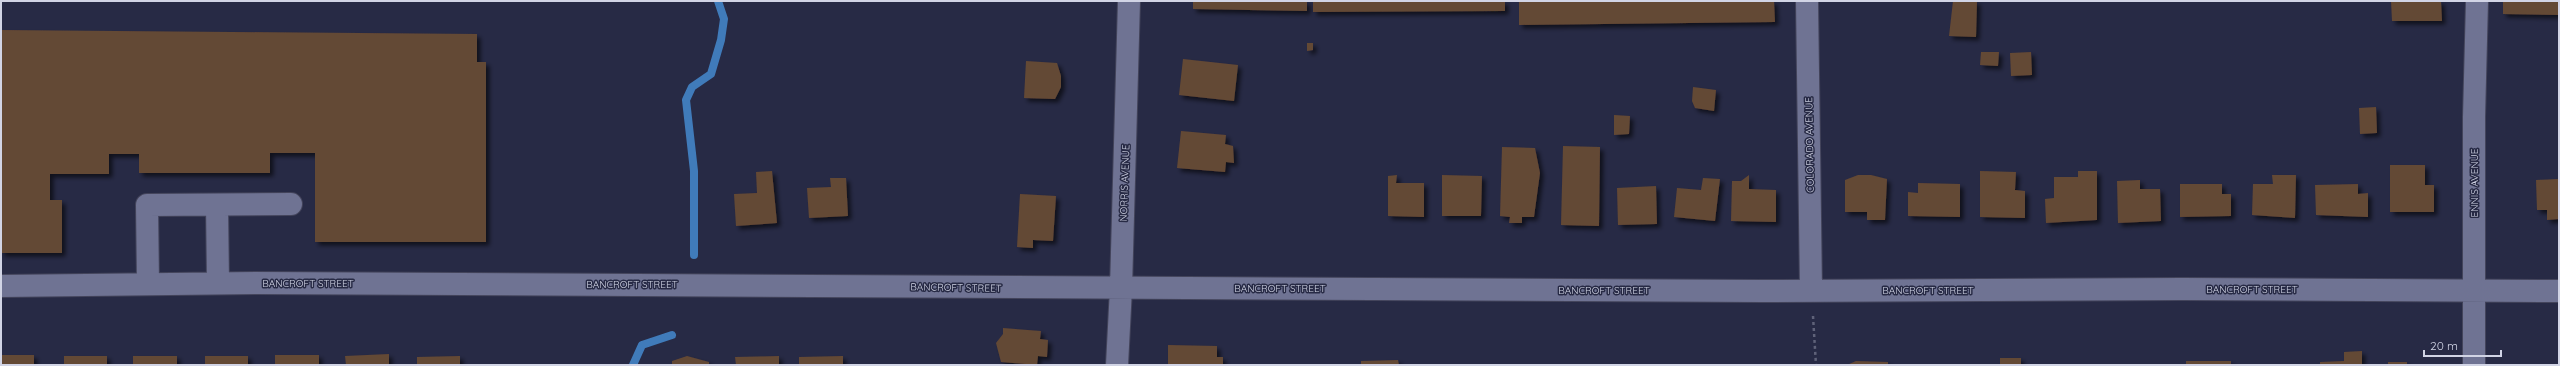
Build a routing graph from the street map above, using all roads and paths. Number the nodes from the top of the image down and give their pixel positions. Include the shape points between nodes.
1 (1129, 1) edge
2 (1807, 1) edge
3 (2477, 1) edge
4 (291, 204) dead end
5 (217, 205) junction
6 (148, 283) junction
7 (218, 283) junction
8 (1, 286) edge
9 (1121, 288) junction
10 (1811, 290) junction
11 (2474, 290) junction
12 (2559, 291) edge
13 (1117, 365) edge
14 (1816, 365) edge
15 (2474, 365) edge

1 - 9 street, NORRIS AVENUE
2 - 10 street, COLORADO AVENUE
3 - 11 street, ENNIS AVENUE
4 - 5 street
5 - 6 street via 147,205
5 - 7 street
6 - 7 street, BANCROFT STREET
6 - 8 street, BANCROFT STREET
7 - 9 street, BANCROFT STREET
9 - 10 street, BANCROFT STREET
9 - 13 street, NORRIS AVENUE
10 - 11 street, BANCROFT STREET
10 - 14 path
11 - 12 street, BANCROFT STREET
11 - 15 street, ENNIS AVENUE

